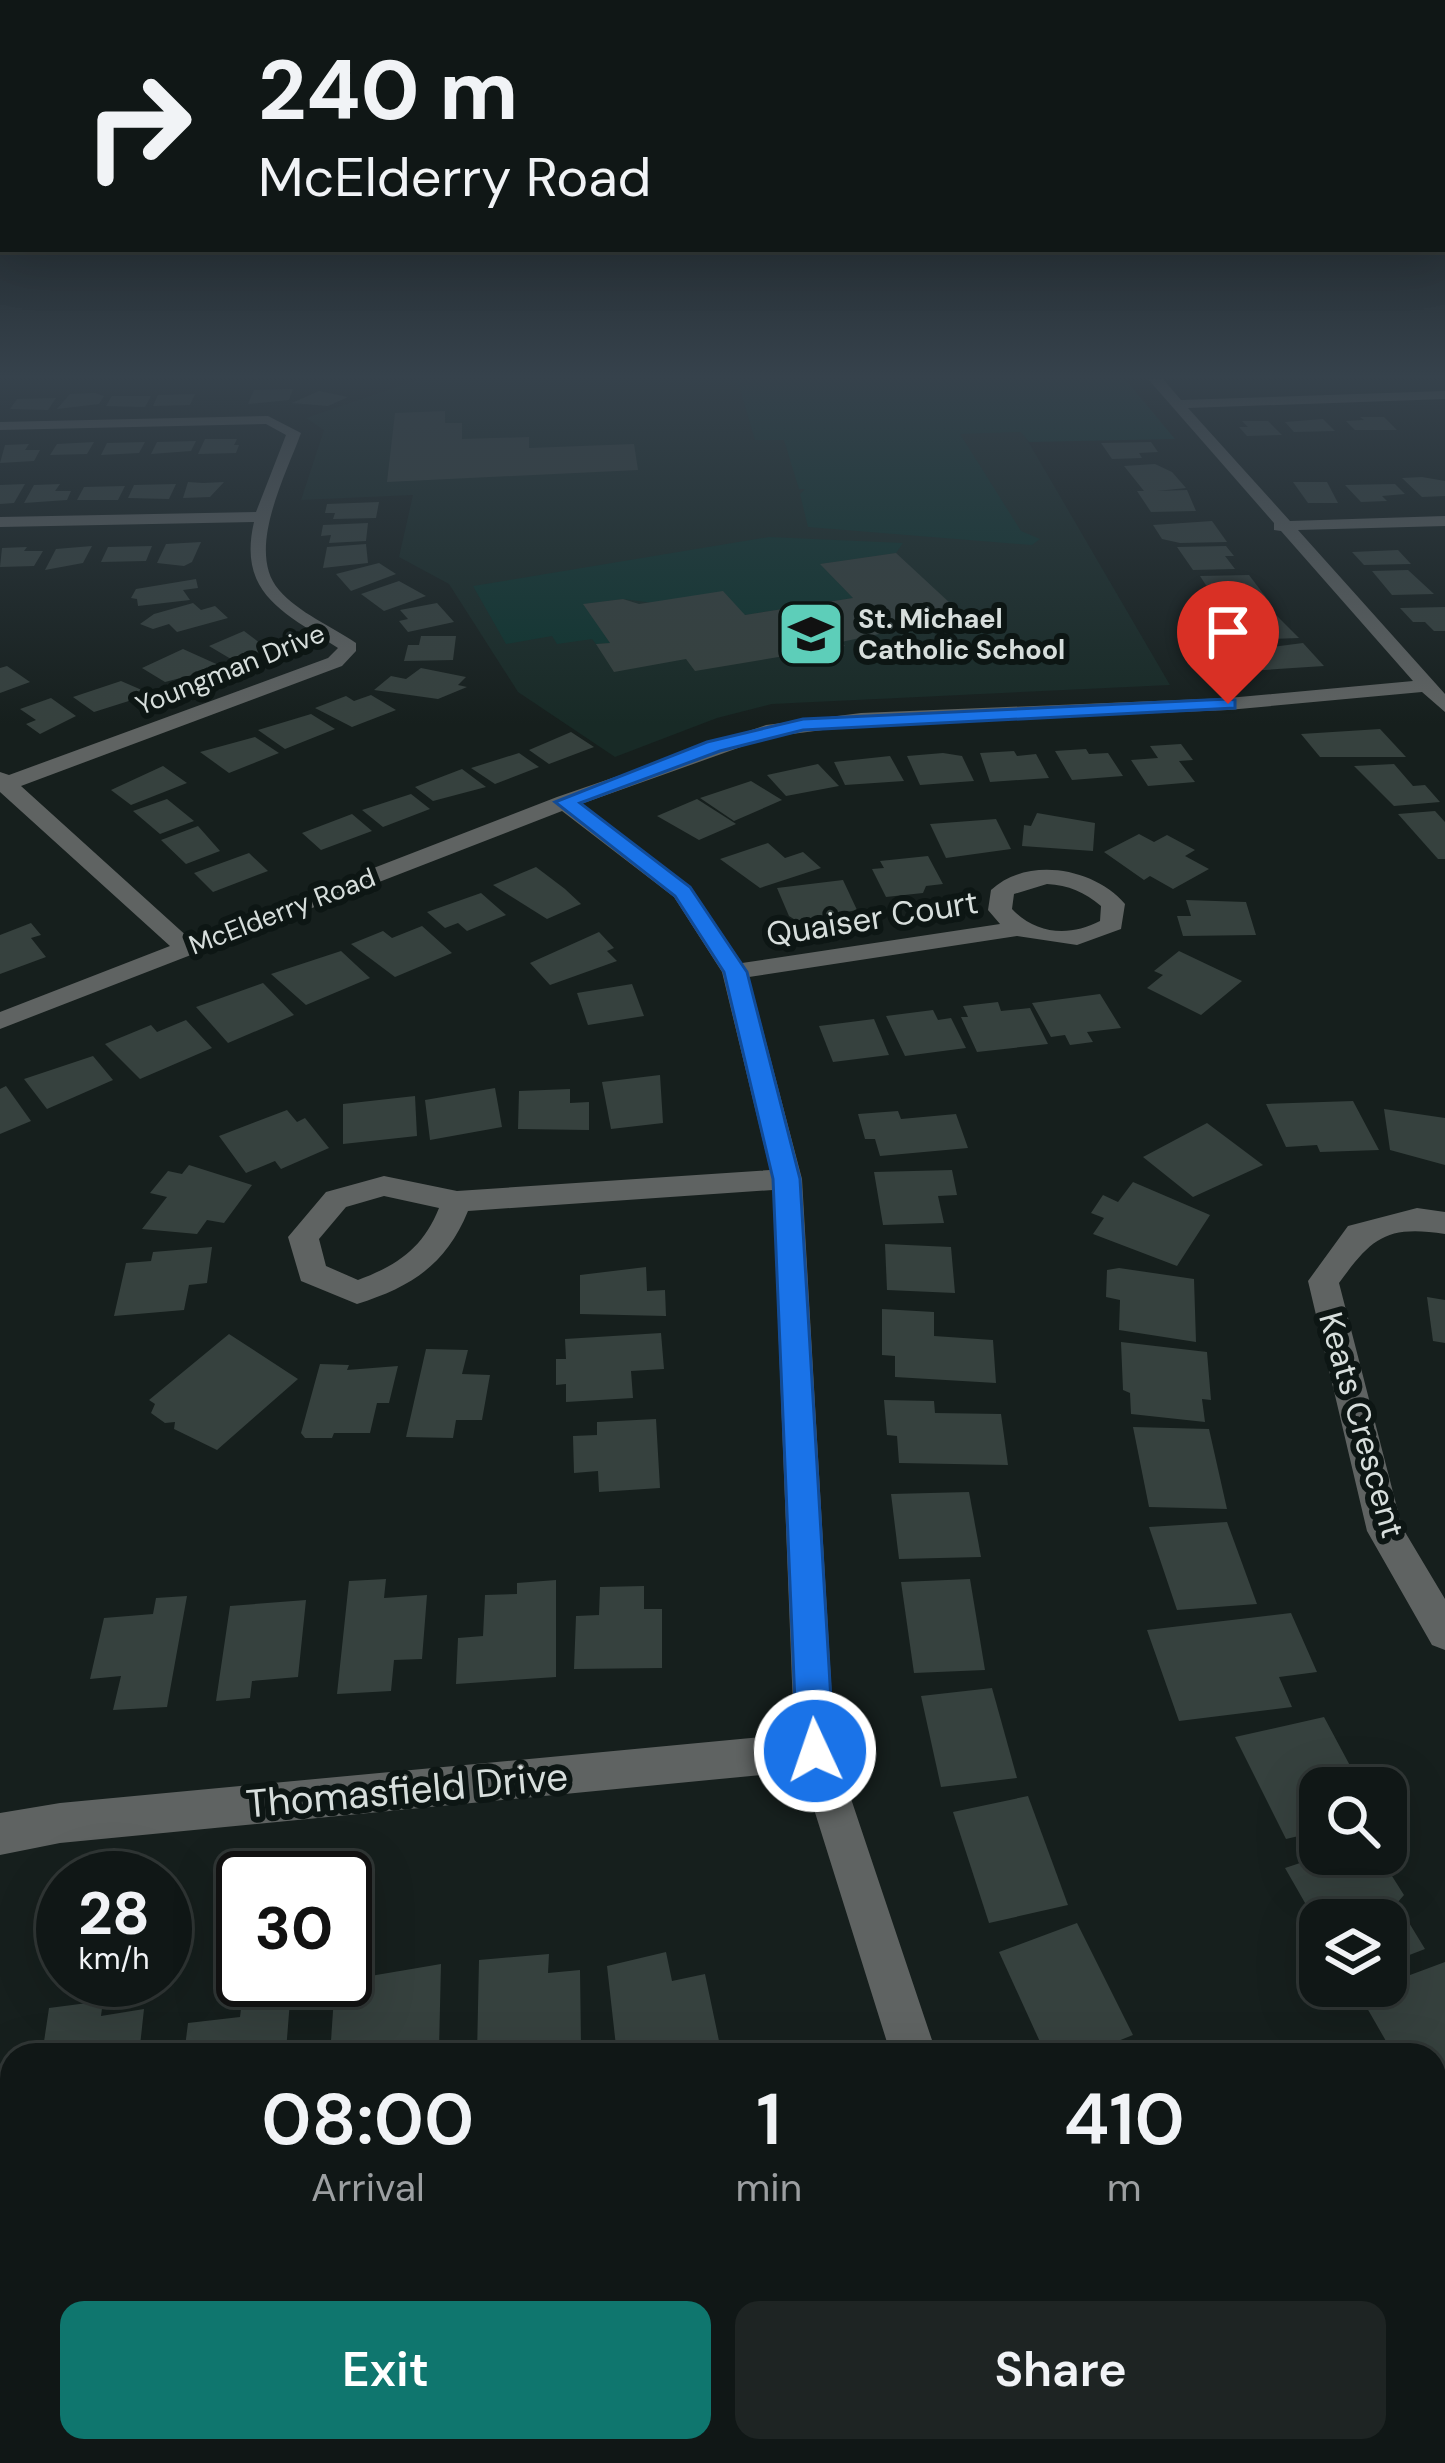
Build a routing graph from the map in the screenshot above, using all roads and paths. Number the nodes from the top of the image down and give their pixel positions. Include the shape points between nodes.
1 (274, 494) edge
2 (1253, 494) edge
3 (266, 518) junction
4 (1445, 521) edge
5 (0, 522) edge
6 (1280, 526) junction
7 (1425, 686) junction
8 (1445, 706) edge
9 (2, 783) edge
10 (565, 802) junction
11 (1018, 929) dead end
12 (187, 948) junction
13 (735, 972) junction
14 (0, 1021) edge
15 (787, 1179) junction
16 (457, 1201) junction
17 (1445, 1223) edge
18 (1445, 1633) edge
19 (815, 1751) junction
20 (0, 1834) edge
21 (910, 2043) edge

1 - 3 street, Youngman Drive
2 - 6 street
3 - 5 street
3 - 9 street, Youngman Drive via 255,551 270,591 350,647 335,662
4 - 6 street
6 - 7 street
7 - 8 street
7 - 10 street, McElderry Road via 803,725 713,746
9 - 12 street
10 - 12 street, McElderry Road
10 - 13 street via 683,892
11 - 13 street, Quaiser Court
12 - 14 street, McElderry Road
13 - 15 street
15 - 16 street
15 - 19 street
16 - 16 street via 442,1239 414,1273 357,1292 312,1273 303,1237 336,1199 383,1186
17 - 18 street, Keats Crescent via 1418,1219 1359,1234 1323,1281 1385,1531
19 - 20 street, Thomasfield Drive
19 - 21 street

